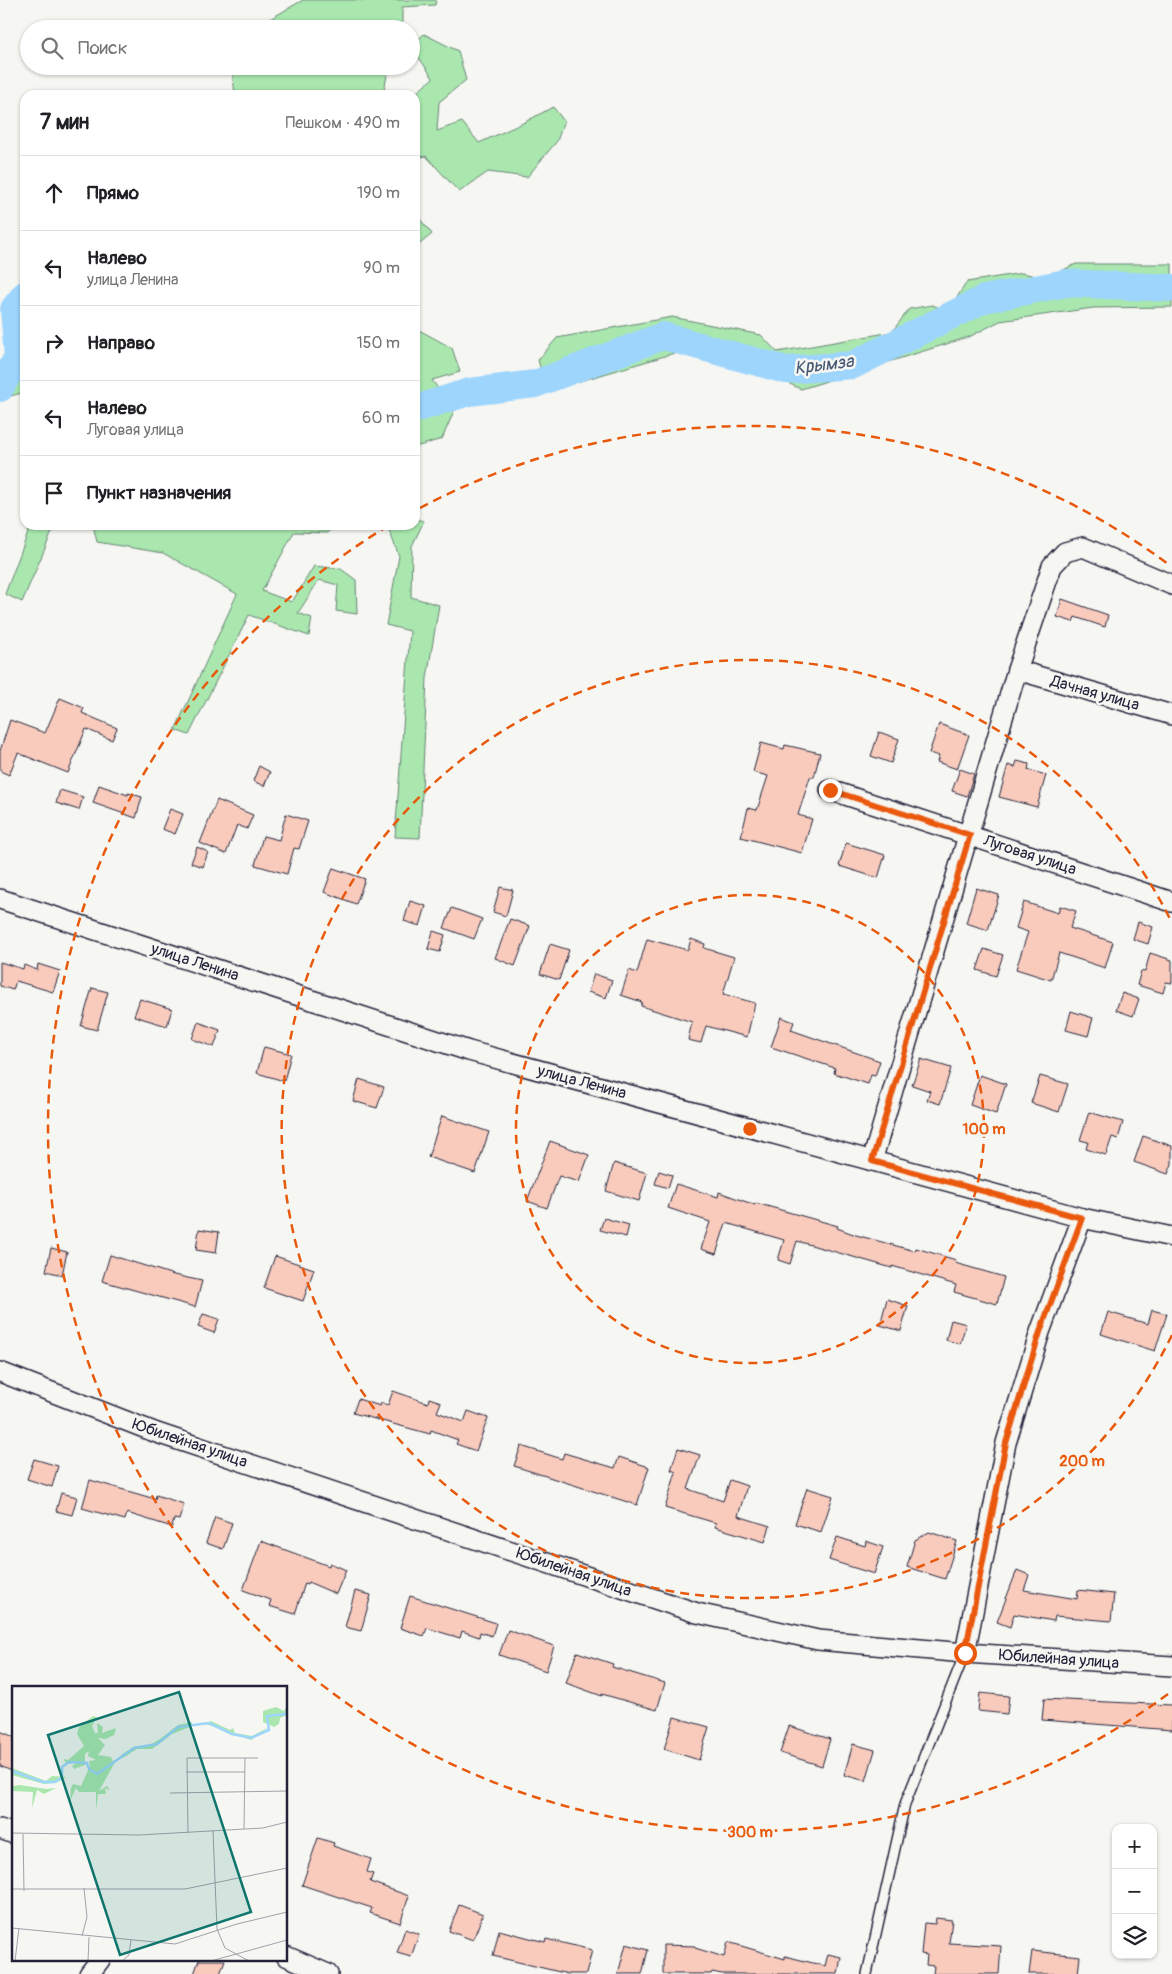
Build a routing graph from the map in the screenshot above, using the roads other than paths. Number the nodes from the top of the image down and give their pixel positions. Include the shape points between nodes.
1 (1172, 585) edge
2 (1017, 670) junction
3 (1172, 715) edge
4 (830, 790) dead end
5 (970, 835) junction
6 (0, 899) edge
7 (1172, 902) edge
8 (872, 1161) junction
9 (1082, 1218) junction
10 (1172, 1237) edge
11 (0, 1372) edge
12 (965, 1653) junction
13 (1172, 1666) edge
14 (0, 1829) edge
15 (12, 1833) edge
16 (288, 1957) edge
17 (98, 1962) edge
18 (89, 1974) edge
19 (328, 1974) edge
20 (867, 1974) edge

1 - 2 street via 1083,547 1065,552 1052,566
2 - 3 street, Дачная улица
2 - 5 street
4 - 5 street, Луговая улица
5 - 7 street, Луговая улица
5 - 8 street
6 - 8 street, улица Ленина via 469,1051
8 - 9 street, улица Ленина
9 - 10 street, улица Ленина
9 - 12 street via 1040,1332 1006,1443
11 - 12 street, Юбилейная улица via 157,1433 698,1613 818,1640
12 - 13 street, Юбилейная улица
12 - 20 lane via 905,1804
14 - 15 street
16 - 19 street
17 - 18 street

